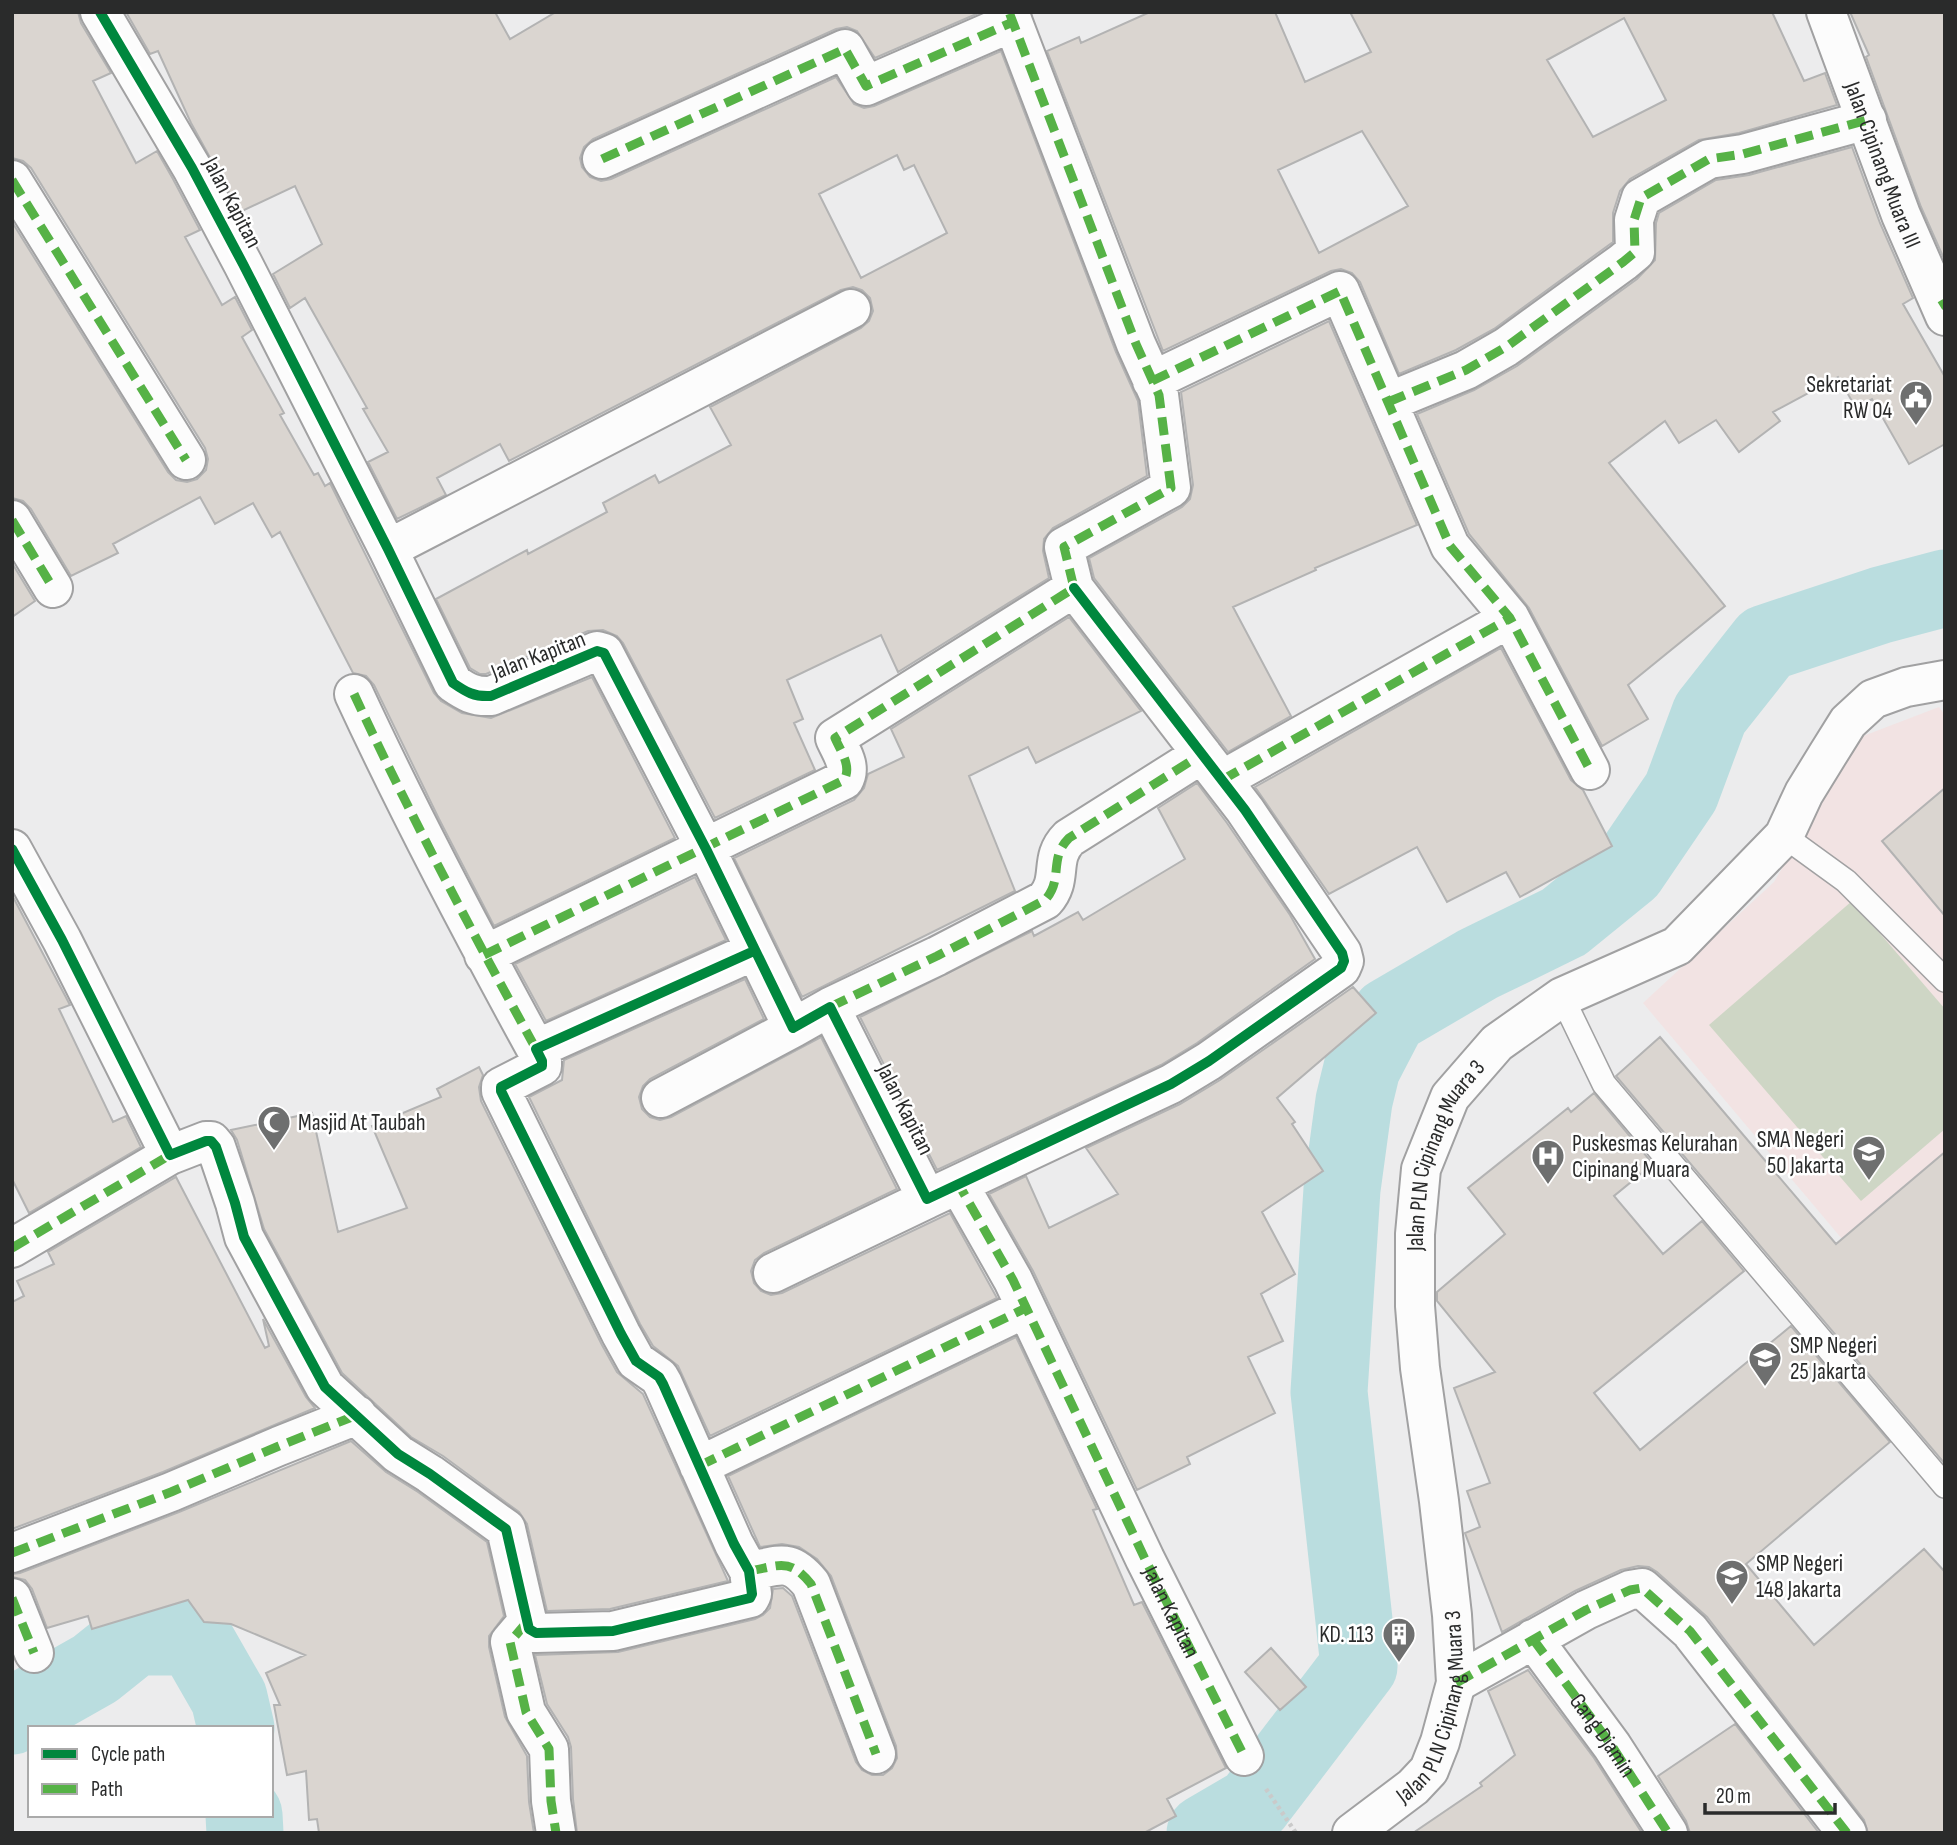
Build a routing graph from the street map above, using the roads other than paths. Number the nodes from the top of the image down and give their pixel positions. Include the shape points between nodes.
1 (100, 12) edge
2 (1826, 12) edge
3 (1011, 17) edge
4 (1867, 120) junction
5 (602, 159) dead end
6 (12, 180) edge
7 (1943, 309) edge
8 (850, 310) dead end
9 (1152, 381) junction
10 (1388, 402) junction
11 (187, 460) dead end
12 (12, 520) edge
13 (388, 549) junction
14 (54, 588) dead end
15 (1074, 588) junction
16 (1510, 618) junction
17 (1945, 680) edge
18 (354, 694) dead end
19 (1212, 767) junction
20 (1590, 770) dead end
21 (1784, 836) junction
22 (12, 849) edge
23 (706, 849) junction
24 (754, 951) junction
25 (484, 955) junction
26 (1945, 980) edge
27 (1562, 997) junction
28 (830, 1007) junction
29 (793, 1028) junction
30 (536, 1049) junction
31 (661, 1098) dead end
32 (170, 1155) junction
33 (943, 1192) junction
34 (12, 1248) edge
35 (773, 1273) dead end
36 (1027, 1308) junction
37 (357, 1415) junction
38 (699, 1466) junction
39 (1945, 1486) edge
40 (12, 1553) edge
41 (749, 1571) junction
42 (12, 1598) edge
43 (527, 1622) junction
44 (1533, 1639) junction
45 (34, 1653) dead end
46 (1456, 1683) junction
47 (876, 1754) dead end
48 (1244, 1756) dead end
49 (556, 1833) edge
50 (1352, 1833) edge
51 (1668, 1833) edge
52 (1847, 1833) edge

1 - 13 street, Jalan Kapitan via 192,168
2 - 4 street, Jalan Cipinang Muara III
3 - 5 street via 866,86 845,49
3 - 9 street
4 - 7 street, Jalan Cipinang Muara III via 1901,215
4 - 10 street via 1709,159 1650,192 1641,198 1634,220 1635,251 1623,262 1506,347 1466,370
6 - 11 street
8 - 13 street
9 - 10 street via 1340,291
9 - 15 street via 1159,396 1171,488 1063,547
10 - 16 street via 1450,546
12 - 14 street
13 - 23 street, Jalan Kapitan via 453,683 467,693 491,696 597,650 604,653
15 - 19 street
15 - 23 street via 835,738 848,767 844,780
16 - 19 street
16 - 20 street
17 - 21 street, Jalan PLN Cipinang Muara 3 via 1873,699 1848,722 1804,793
18 - 25 street
19 - 28 street via 1069,838 1060,848 1056,883 1045,900
19 - 33 street via 1342,953 1340,968 1171,1084
21 - 26 lane via 1846,881
21 - 27 street, Jalan PLN Cipinang Muara 3 via 1677,946
22 - 32 street
23 - 24 street, Jalan Kapitan
23 - 25 street
24 - 29 street, Jalan Kapitan
24 - 30 street
25 - 30 street
27 - 39 lane via 1604,1084
27 - 46 street, Jalan PLN Cipinang Muara 3 via 1497,1043 1450,1097 1421,1169 1415,1306
28 - 29 street
28 - 33 street, Jalan Kapitan
29 - 31 street
30 - 38 street via 542,1066 503,1085 500,1091 621,1334 636,1361 659,1377
32 - 34 street
32 - 37 street via 206,1140 216,1147 244,1237 325,1387
33 - 35 street
33 - 36 street, Jalan Kapitan
36 - 38 street
36 - 48 street, Jalan Kapitan
37 - 40 street
37 - 43 street via 398,1454 506,1529
38 - 41 street
41 - 43 street via 750,1598 613,1631 536,1633
41 - 47 street via 787,1565 800,1570 811,1584
42 - 45 street
43 - 49 street via 510,1642 526,1712 549,1749
44 - 46 street
44 - 51 street, Gang Djamin via 1612,1746
44 - 52 street via 1586,1609 1642,1588 1690,1631
46 - 50 street, Jalan PLN Cipinang Muara 3 via 1429,1770

